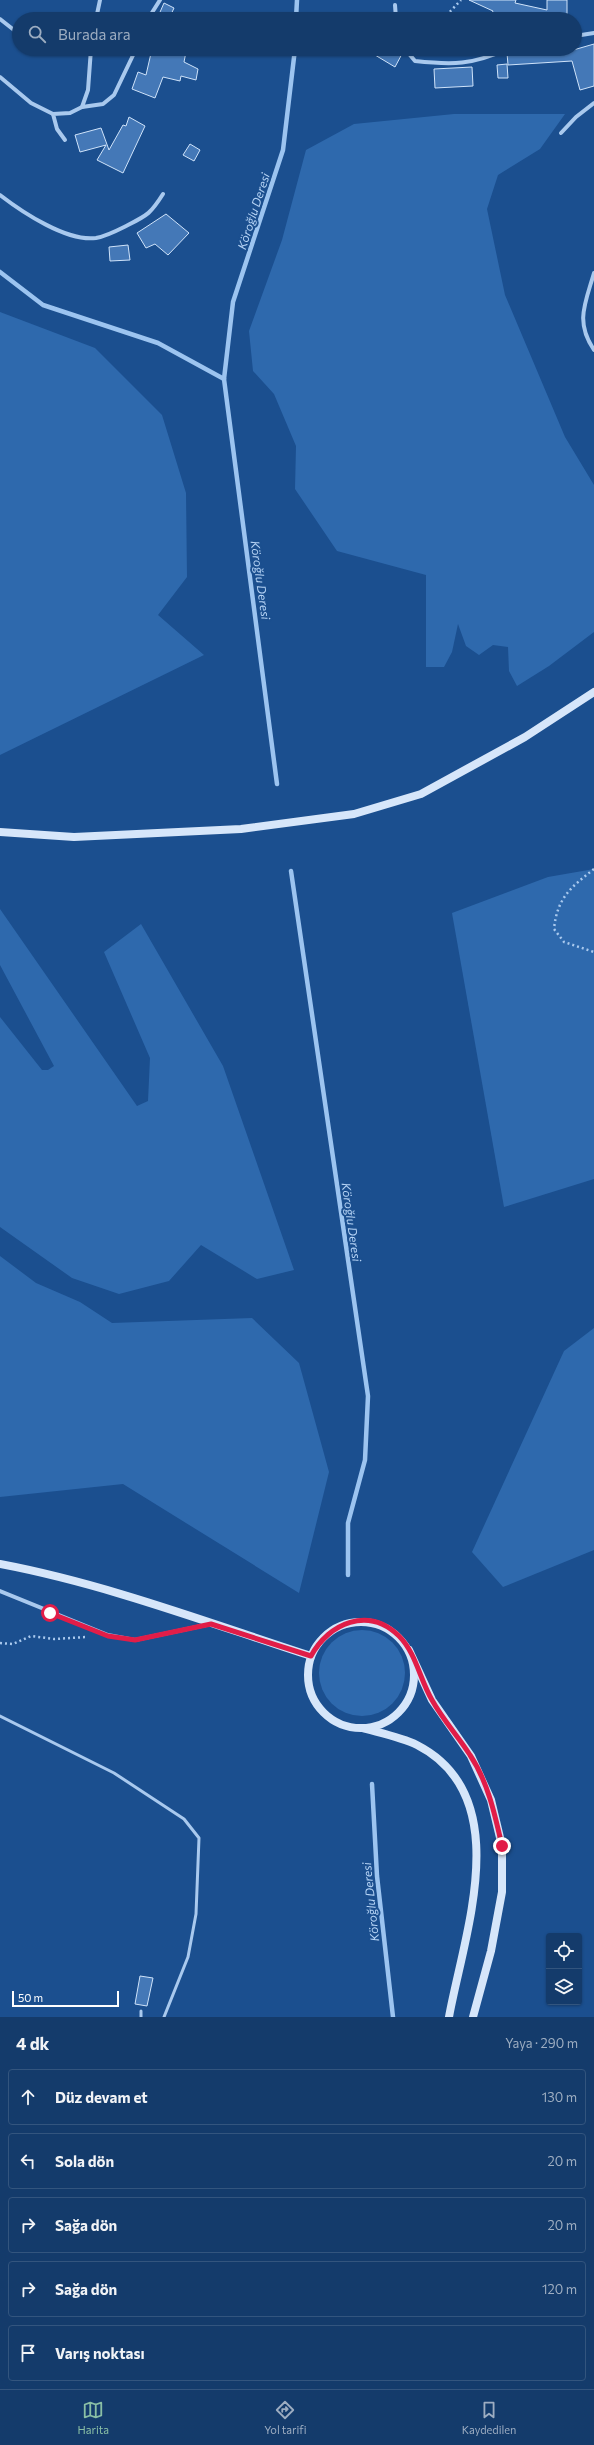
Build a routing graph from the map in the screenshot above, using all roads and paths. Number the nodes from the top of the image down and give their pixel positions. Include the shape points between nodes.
1 (100, 0) edge
2 (160, 0) edge
3 (461, 0) edge
4 (396, 5) dead end
5 (97, 12) edge
6 (152, 12) edge
7 (396, 12) edge
8 (450, 12) edge
9 (0, 19) edge
10 (12, 28) edge
11 (594, 33) edge
12 (582, 35) edge
13 (90, 56) edge
14 (133, 56) edge
15 (411, 56) edge
16 (491, 56) edge
17 (0, 77) edge
18 (594, 103) edge
19 (82, 107) junction
20 (53, 114) junction
21 (561, 134) dead end
22 (65, 140) dead end
23 (163, 194) dead end
24 (0, 195) edge
25 (594, 273) edge
26 (594, 350) edge
27 (594, 692) edge
28 (0, 832) edge
29 (594, 869) edge
30 (594, 952) edge
31 (0, 1564) edge
32 (0, 1591) edge
33 (211, 1624) junction
34 (108, 1636) junction
35 (0, 1642) edge
36 (409, 1650) junction
37 (311, 1656) junction
38 (0, 1716) edge
39 (362, 1728) junction
40 (141, 2011) dead end
41 (141, 2017) edge
42 (164, 2017) edge
43 (449, 2017) edge
44 (473, 2017) edge

1 - 5 street
2 - 6 street
3 - 8 path
4 - 7 street
9 - 10 street
11 - 12 street
13 - 19 street via 88,90
14 - 19 street via 114,94 103,104
15 - 16 street via 415,61 452,65
17 - 20 street via 31,103
18 - 21 street via 576,117
19 - 20 street via 70,113
20 - 22 street via 57,129
23 - 24 street via 150,214 119,230 96,238 77,236 42,223 21,212
25 - 26 street via 582,322 584,336
27 - 28 main road via 525,737 421,794 354,814 240,829 74,837
29 - 30 path via 569,889 556,912 554,928 564,942
31 - 33 main road via 37,1571
32 - 34 street
33 - 34 street via 135,1640
33 - 37 main road
34 - 35 path via 31,1636 13,1644
36 - 37 main road via 398,1636 384,1626 366,1621 348,1622 332,1629 320,1641
36 - 39 main road via 414,1668 414,1686 407,1702 395,1716 380,1725
36 - 44 main road via 432,1700 471,1756 491,1800 502,1846 502,1892 491,1951
37 - 39 main road via 308,1673 310,1690 318,1706 330,1718 345,1726
38 - 42 lane via 114,1773 184,1819 199,1838 196,1914 188,1957
39 - 43 main road via 417,1745 440,1760 454,1774 468,1800 477,1837 476,1878
40 - 41 lane

